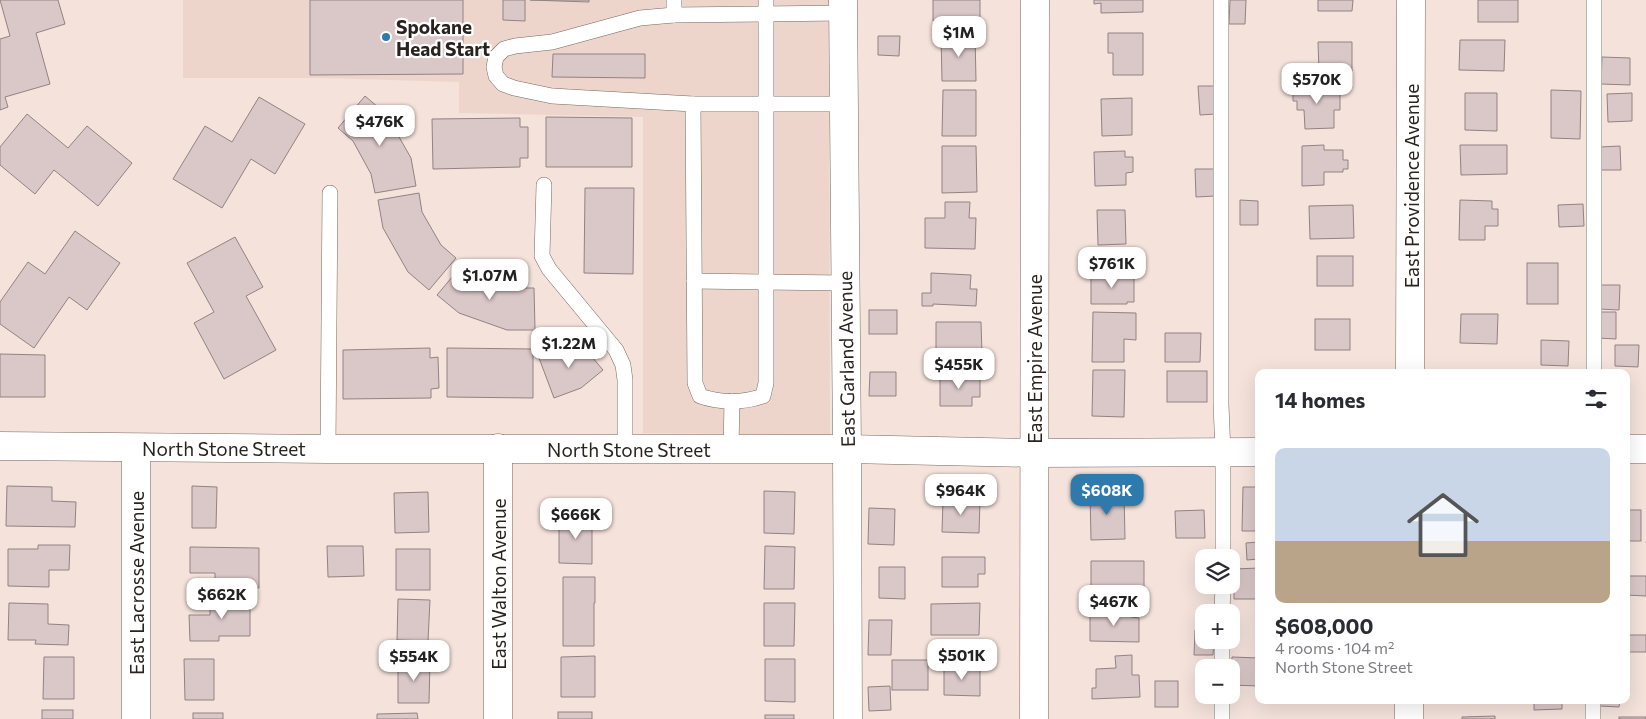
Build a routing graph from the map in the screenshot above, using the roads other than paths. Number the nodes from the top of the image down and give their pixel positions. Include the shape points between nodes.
1 (1035, 0) edge
2 (1221, 0) edge
3 (1411, 0) edge
4 (1594, 0) edge
5 (843, 6) edge
6 (766, 7) edge
7 (674, 8) edge
8 (693, 104) junction
9 (843, 104) junction
10 (767, 105) junction
11 (544, 185) dead end
12 (330, 193) dead end
13 (694, 281) junction
14 (766, 281) junction
15 (845, 283) junction
16 (1410, 369) edge
17 (1594, 369) edge
18 (732, 401) junction
19 (0, 446) edge
20 (136, 448) junction
21 (498, 448) junction
22 (328, 449) junction
23 (625, 449) junction
24 (731, 449) junction
25 (847, 449) junction
26 (1630, 449) edge
27 (1646, 449) edge
28 (1255, 452) edge
29 (1034, 453) junction
30 (1223, 453) junction
31 (1223, 549) edge
32 (1222, 704) edge
33 (1409, 704) edge
34 (1593, 704) edge
35 (136, 719) edge
36 (498, 719) edge
37 (848, 719) edge
38 (1034, 719) edge
39 (1222, 719) edge
40 (1409, 719) edge
41 (1593, 719) edge

1 - 29 street, East Empire Avenue
2 - 30 lane
3 - 16 street, East Providence Avenue
4 - 17 lane
5 - 6 lane
5 - 9 street, East Garland Avenue
6 - 7 lane
6 - 10 lane
7 - 8 lane via 552,42 504,49 496,57 494,67 503,84 552,96
8 - 10 lane
8 - 13 lane
9 - 10 lane
9 - 15 street, East Garland Avenue
10 - 14 lane
11 - 23 lane via 542,256 549,269 616,350 623,365
12 - 22 lane
13 - 14 lane
13 - 18 lane via 695,383 700,396
14 - 15 lane
14 - 18 lane via 766,383 763,396
15 - 25 street, East Garland Avenue
18 - 24 lane
19 - 20 street, North Stone Street
20 - 22 street, North Stone Street
20 - 35 street, East Lacrosse Avenue
21 - 22 street, North Stone Street
21 - 23 street, North Stone Street
21 - 36 street, East Walton Avenue
23 - 24 street, North Stone Street
24 - 25 street, North Stone Street
25 - 29 street, North Stone Street
25 - 37 street, East Garland Avenue
26 - 27 street
28 - 30 street, North Stone Street
29 - 30 street, North Stone Street
29 - 38 street, East Empire Avenue
30 - 31 lane
32 - 39 lane
33 - 40 street
34 - 41 lane

